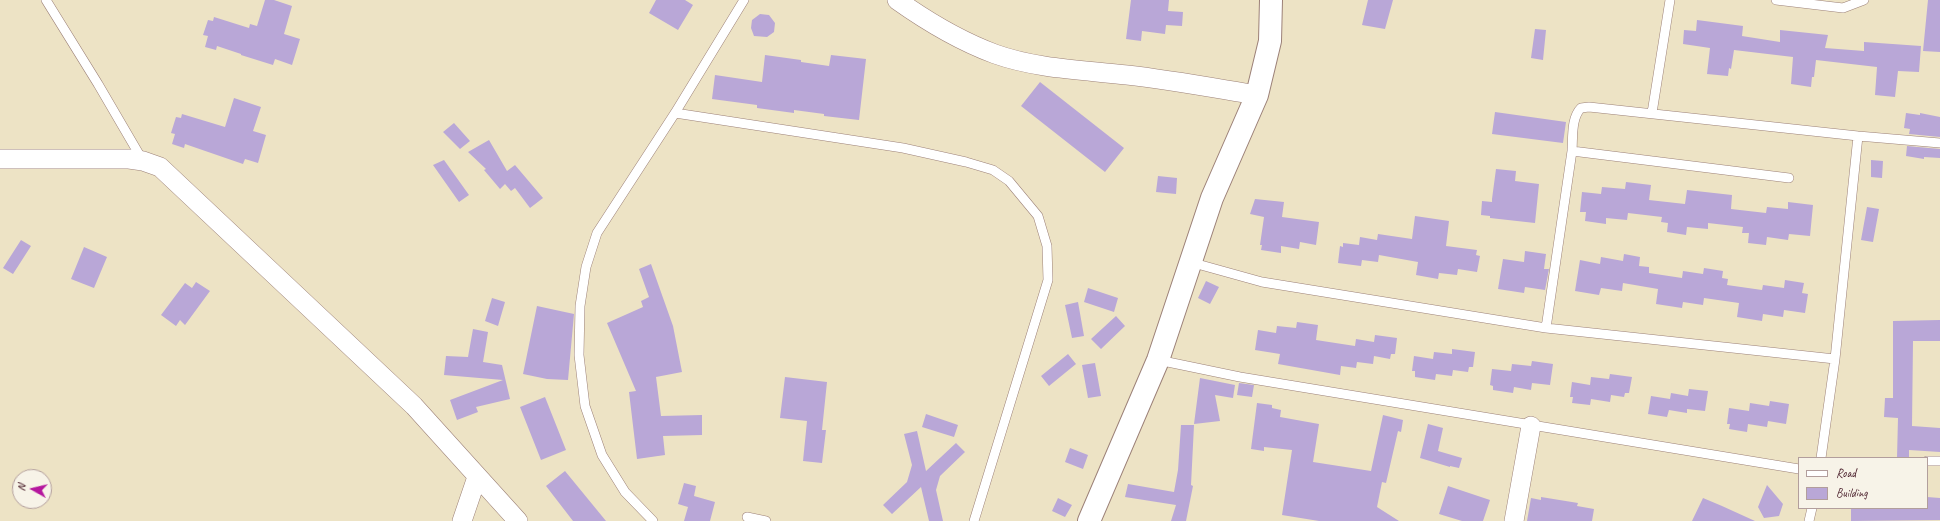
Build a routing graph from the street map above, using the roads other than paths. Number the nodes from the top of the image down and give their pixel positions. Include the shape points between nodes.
1 (46, 0) edge
2 (744, 0) edge
3 (897, 0) edge
4 (1271, 0) edge
5 (1670, 0) edge
6 (1776, 0) edge
7 (1864, 0) edge
8 (1257, 95) junction
9 (675, 113) junction
10 (1652, 113) junction
11 (1858, 136) junction
12 (1940, 143) edge
13 (1572, 151) junction
14 (0, 159) edge
15 (143, 161) junction
16 (1790, 178) dead end
17 (1190, 262) junction
18 (1546, 328) junction
19 (1835, 359) junction
20 (1158, 360) junction
21 (1531, 426) junction
22 (1821, 457) edge
23 (1940, 461) edge
24 (1928, 462) edge
25 (1798, 470) edge
26 (477, 477) junction
27 (1812, 509) edge
28 (748, 517) dead end
29 (462, 521) edge
30 (518, 521) edge
31 (653, 521) edge
32 (766, 521) edge
33 (974, 521) edge
34 (1089, 521) edge
35 (1514, 521) edge
36 (1809, 521) edge

1 - 15 lane
2 - 9 lane
3 - 8 street via 959,39 997,55 1043,65 1129,75
4 - 8 street via 1270,41
5 - 10 lane
6 - 7 lane via 1843,8
8 - 17 street via 1212,198
9 - 31 lane via 597,233 586,267 580,306 579,355 585,406 602,455 625,492
9 - 33 lane via 903,148 966,162 993,170 1009,181 1038,216 1047,246 1048,280
10 - 11 lane
10 - 13 lane via 1581,108 1574,122
11 - 12 lane
11 - 19 lane
13 - 16 lane
13 - 18 lane
14 - 15 street
15 - 26 street via 160,167 297,294 414,406
17 - 18 lane via 1262,282
17 - 20 street
18 - 19 lane
19 - 22 lane
20 - 21 lane via 1240,377
20 - 34 street
21 - 25 lane
21 - 35 street
23 - 24 lane
26 - 29 street
26 - 30 street
27 - 36 lane
28 - 32 lane

